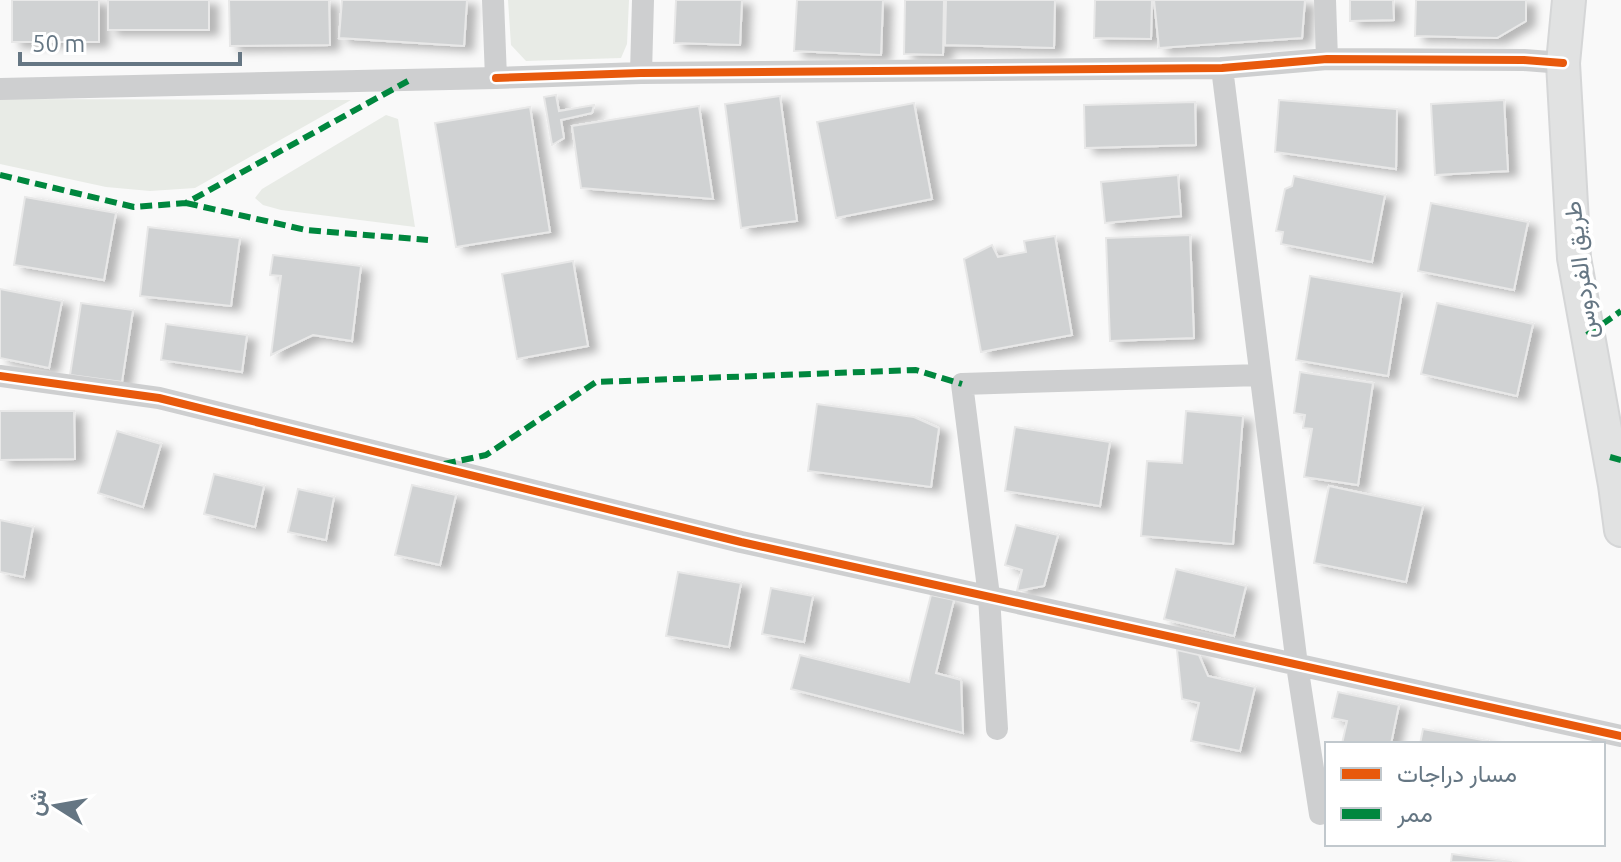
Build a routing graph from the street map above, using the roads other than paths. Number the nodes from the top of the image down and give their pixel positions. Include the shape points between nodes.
1 (493, 0) edge
2 (643, 0) edge
3 (1325, 0) edge
4 (1567, 3) edge
5 (1327, 59) junction
6 (1563, 63) junction
7 (1222, 68) junction
8 (641, 73) junction
9 (496, 78) junction
10 (0, 89) edge
11 (1260, 375) junction
12 (0, 376) edge
13 (1621, 530) edge
14 (989, 596) junction
15 (1297, 665) junction
16 (997, 729) dead end
17 (1621, 736) edge
18 (1320, 814) dead end

1 - 9 street
2 - 8 street
3 - 5 street
4 - 6 street, طريق الفردوس
5 - 6 street
5 - 7 street
6 - 13 street, طريق الفردوس via 1574,258
7 - 8 street
7 - 11 street
8 - 9 street
9 - 10 street
11 - 14 street via 962,384
11 - 15 street
12 - 14 street via 159,398 741,542
14 - 15 street
14 - 16 street
15 - 17 street
15 - 18 street

